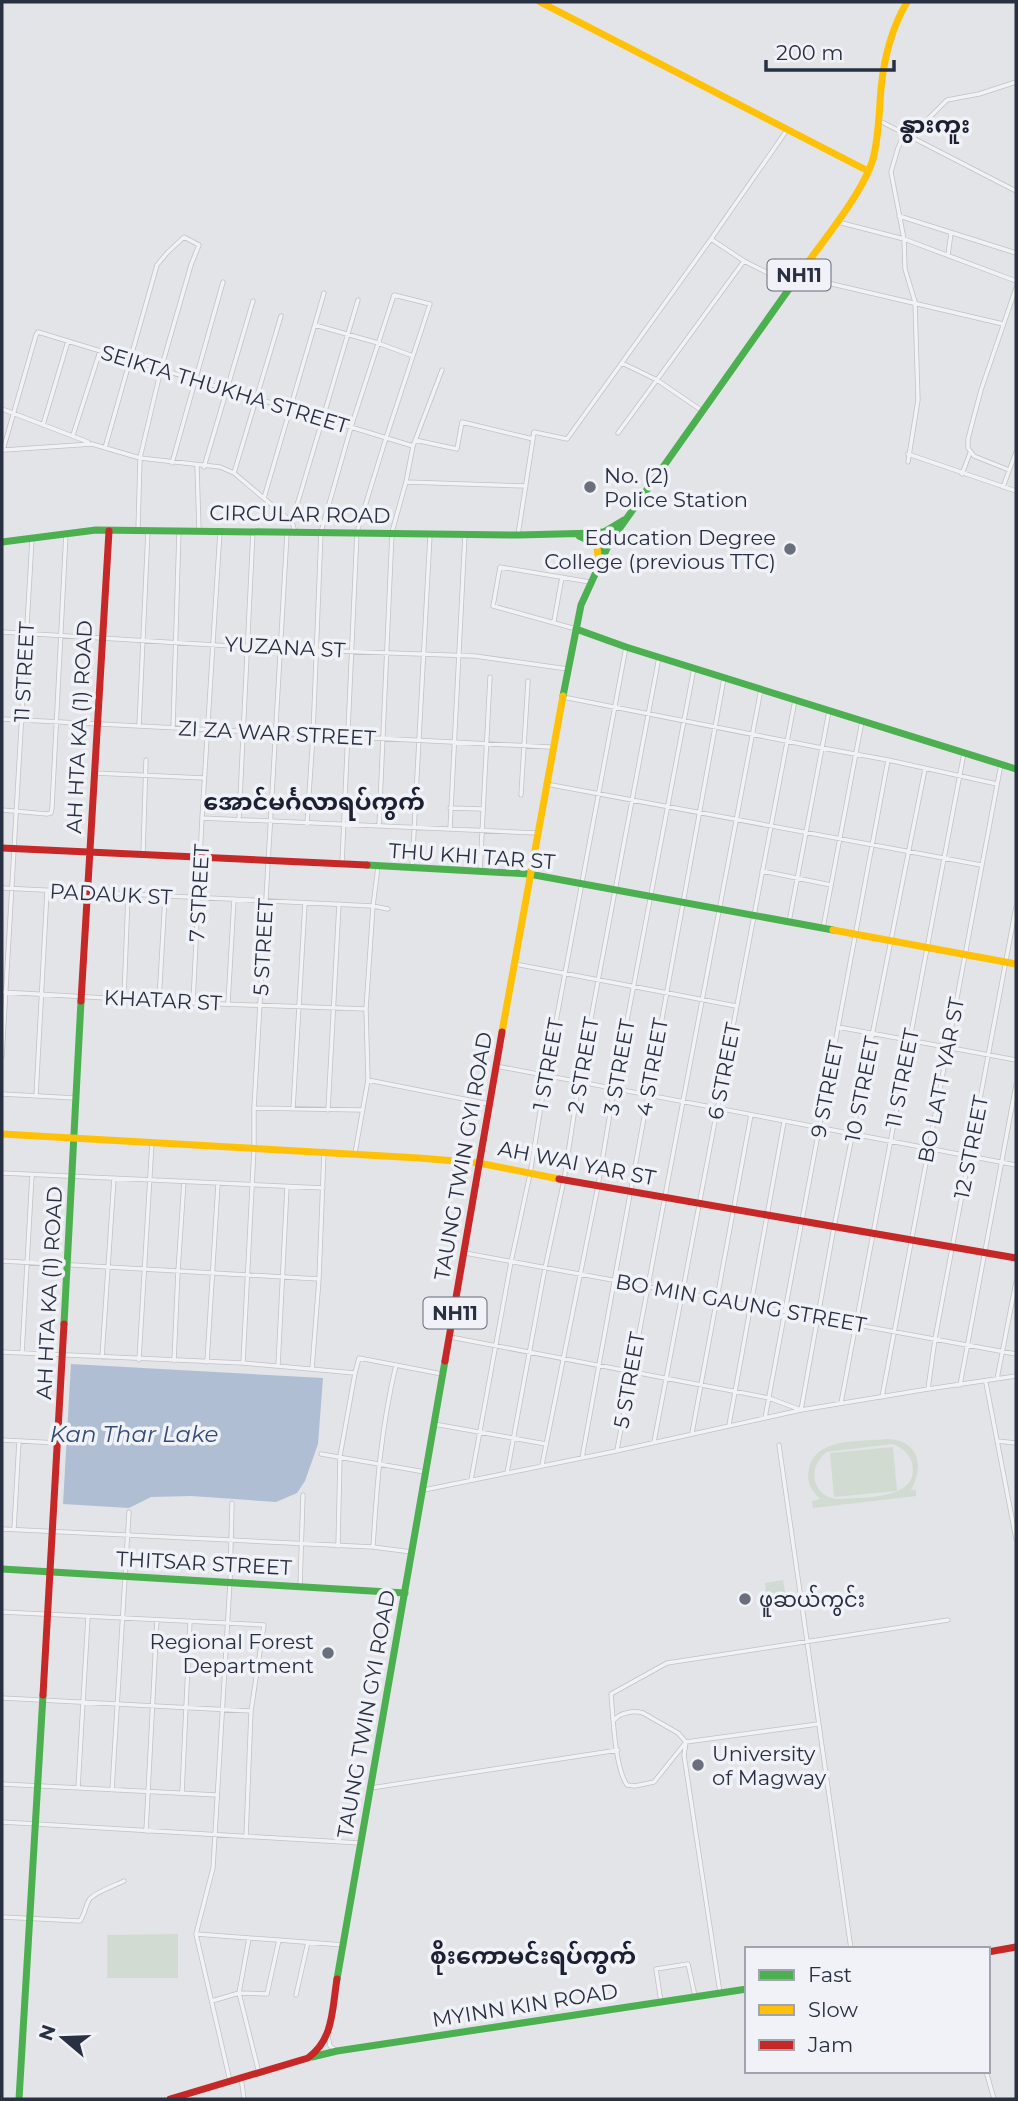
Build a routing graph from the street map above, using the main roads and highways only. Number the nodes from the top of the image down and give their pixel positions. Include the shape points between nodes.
1 (540, 2) edge
2 (906, 2) edge
3 (869, 172) junction
4 (624, 520) junction
5 (109, 530) junction
6 (601, 532) junction
7 (576, 535) junction
8 (2, 542) edge
9 (609, 544) junction
10 (595, 545) junction
11 (599, 564) junction
12 (576, 629) junction
13 (1016, 769) edge
14 (2, 848) edge
15 (89, 852) junction
16 (529, 874) junction
17 (1016, 964) edge
18 (2, 1135) edge
19 (73, 1139) junction
20 (479, 1163) junction
21 (1016, 1258) edge
22 (2, 1569) edge
23 (50, 1572) junction
24 (405, 1593) junction
25 (1016, 1947) edge
26 (990, 1952) edge
27 (745, 1989) edge
28 (308, 2058) junction
29 (19, 2099) edge
30 (170, 2099) edge

1 - 3 main road
2 - 3 main road, NH11 via 889,43
3 - 4 main road, NH11
4 - 6 main road, CIRCULAR ROAD
4 - 9 main road, NH11
5 - 7 main road, CIRCULAR ROAD
5 - 8 main road, CIRCULAR ROAD
5 - 15 main road, AH HTA KA (1) ROAD
6 - 7 main road, CIRCULAR ROAD
6 - 9 main road via 608,534
6 - 10 main road
7 - 10 main road
9 - 10 main road
9 - 11 main road, TAUNG TWIN GYI ROAD / NH11
10 - 11 main road
11 - 12 main road, TAUNG TWIN GYI ROAD / NH11
12 - 13 main road
12 - 16 main road, TAUNG TWIN GYI ROAD / NH11
14 - 15 main road, THU KHI TAR ST
15 - 16 main road, THU KHI TAR ST
15 - 19 main road, AH HTA KA (1) ROAD
16 - 17 main road, THU KHI TAR ST
16 - 20 main road, TAUNG TWIN GYI ROAD / NH11
18 - 19 main road, AH WAI YAR ST
19 - 20 main road, AH WAI YAR ST
19 - 23 main road, AH HTA KA (1) ROAD
20 - 21 main road, AH WAI YAR ST
20 - 24 main road, TAUNG TWIN GYI ROAD / NH11
22 - 23 main road, THITSAR STREET
23 - 24 main road, THITSAR STREET
23 - 29 main road, AH HTA KA (1) ROAD
24 - 28 main road, TAUNG TWIN GYI ROAD / NH11 via 328,2033 320,2049
25 - 26 main road
27 - 28 main road, MYINN KIN ROAD
28 - 30 main road, MYINN KIN ROAD

